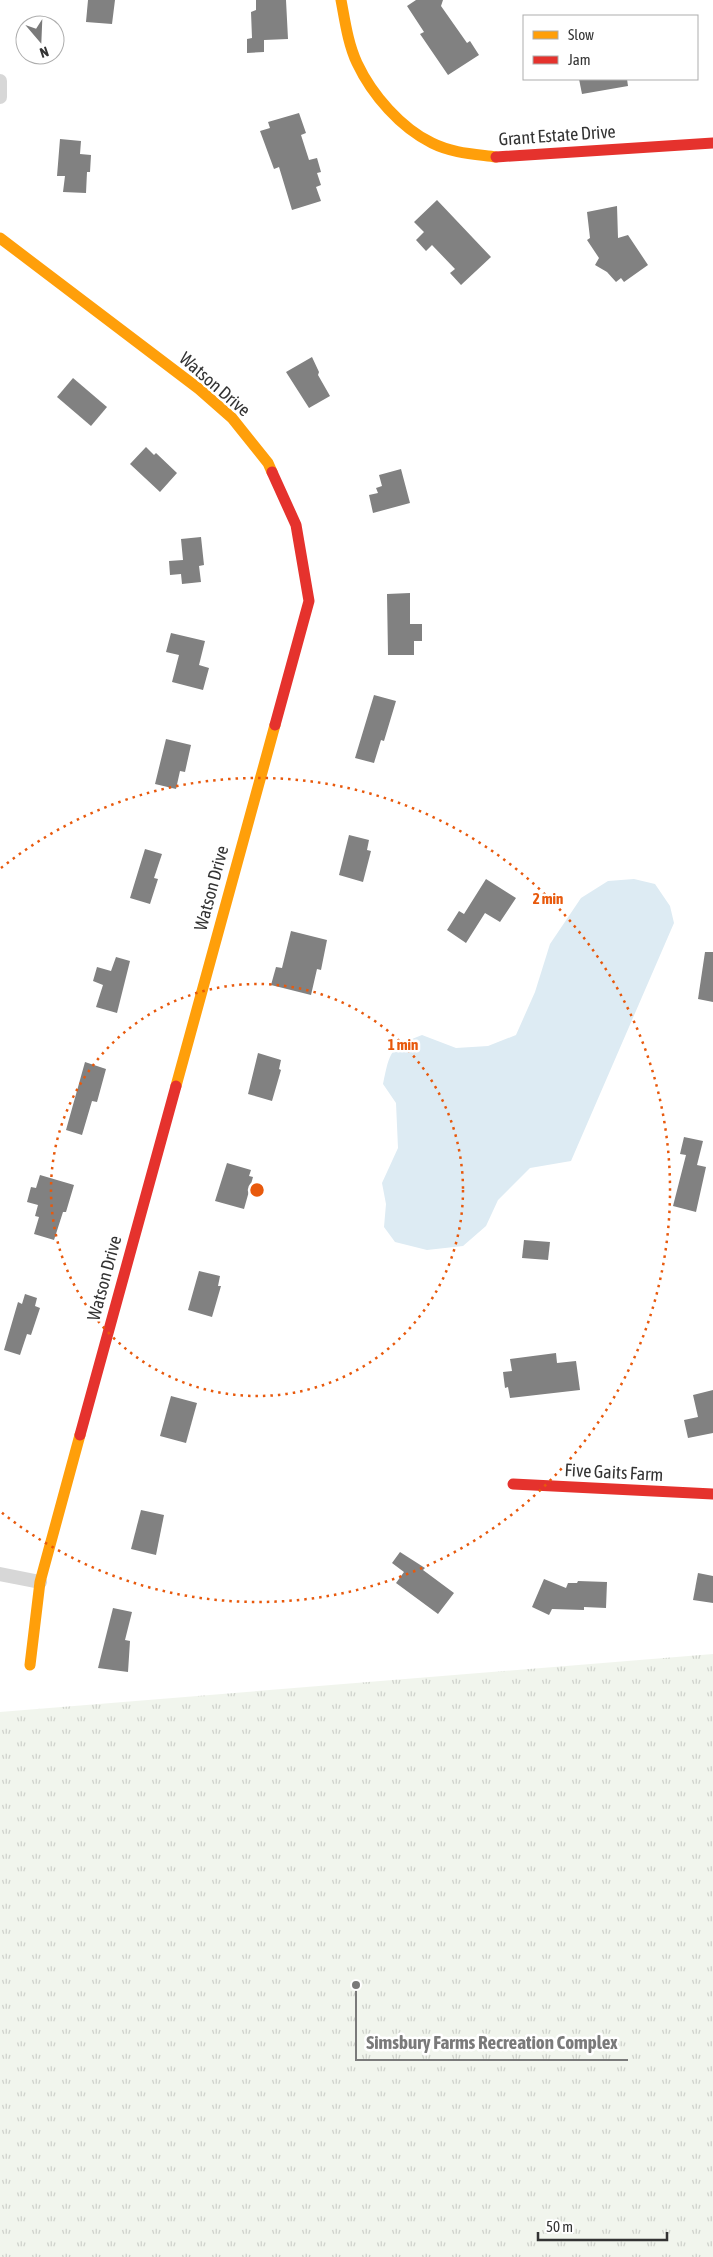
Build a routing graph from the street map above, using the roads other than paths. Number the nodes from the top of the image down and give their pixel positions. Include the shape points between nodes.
1 (341, 0) edge
2 (0, 81) edge
3 (0, 97) edge
4 (713, 143) edge
5 (0, 238) edge
6 (513, 1484) dead end
7 (713, 1494) edge
8 (0, 1574) edge
9 (40, 1582) junction
10 (30, 1666) dead end

1 - 4 street, Grant Estate Drive via 357,63 374,91 403,124 432,143 458,152 500,158
2 - 3 street
5 - 9 street, Watson Drive via 199,389 232,418 268,463 296,525 309,601
6 - 7 street, Five Gaits Farm
8 - 9 street
9 - 10 street, Watson Drive

